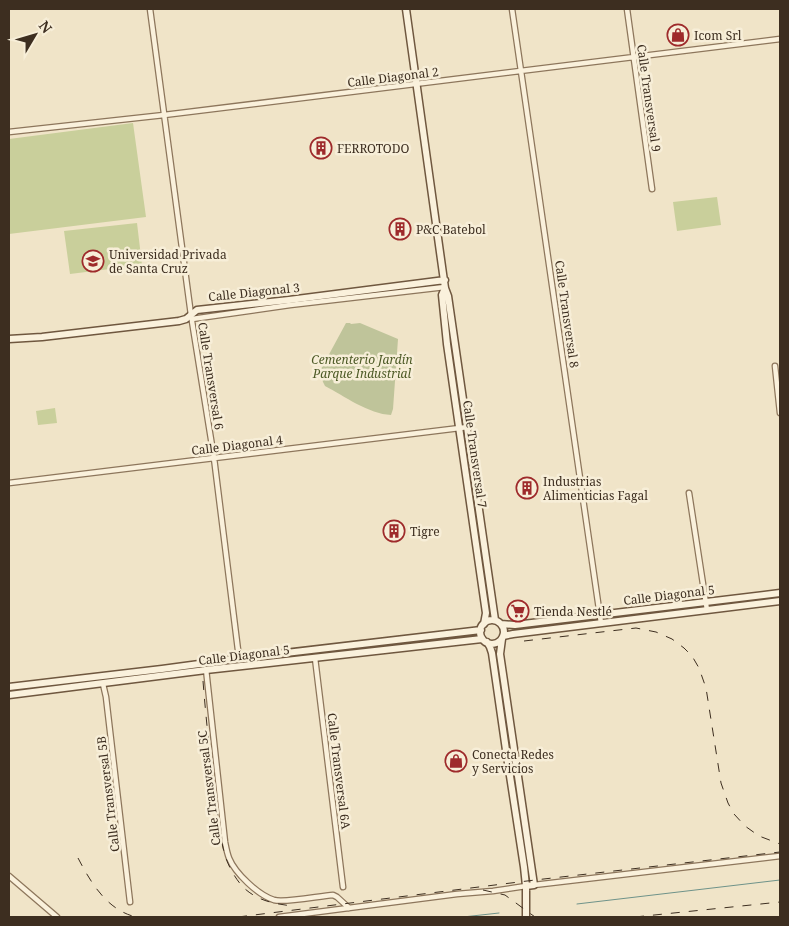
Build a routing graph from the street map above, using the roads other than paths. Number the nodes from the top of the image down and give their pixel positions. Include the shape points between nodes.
1 (150, 9) edge
2 (406, 9) edge
3 (512, 9) edge
4 (627, 9) edge
5 (780, 39) edge
6 (633, 57) junction
7 (522, 71) junction
8 (417, 84) junction
9 (164, 115) junction
10 (9, 132) edge
11 (652, 190) dead end
12 (445, 280) junction
13 (445, 288) junction
14 (191, 317) junction
15 (9, 339) edge
16 (775, 366) dead end
17 (780, 413) edge
18 (468, 427) junction
19 (460, 429) junction
20 (214, 458) junction
21 (9, 483) edge
22 (689, 493) dead end
23 (486, 557) junction
24 (478, 558) junction
25 (780, 593) edge
26 (780, 601) edge
27 (705, 602) junction
28 (707, 610) junction
29 (600, 615) junction
30 (498, 622) junction
31 (601, 623) junction
32 (482, 627) junction
33 (503, 638) junction
34 (485, 640) junction
35 (347, 645) junction
36 (348, 654) junction
37 (238, 658) junction
38 (315, 658) junction
39 (205, 663) junction
40 (206, 670) junction
41 (162, 673) junction
42 (44, 684) junction
43 (103, 684) junction
44 (9, 687) edge
45 (44, 692) junction
46 (9, 696) edge
47 (508, 702) junction
48 (500, 703) junction
49 (520, 782) junction
50 (511, 783) junction
51 (529, 846) junction
52 (521, 848) junction
53 (780, 856) edge
54 (9, 876) edge
55 (534, 885) junction
56 (526, 886) junction
57 (343, 887) dead end
58 (130, 902) dead end
59 (350, 908) junction
60 (57, 917) edge
61 (279, 917) edge
62 (526, 917) edge

1 - 9 street, Calle Transversal 6
2 - 8 street, Calle Transversal 7
3 - 7 street, Calle Transversal 8
4 - 6 street, Calle Transversal 9
5 - 6 street, Calle Diagonal 2
6 - 7 street, Calle Diagonal 2
6 - 11 street, Calle Transversal 9
7 - 8 street, Calle Diagonal 2
7 - 29 street, Calle Transversal 8
8 - 9 street, Calle Diagonal 2
8 - 12 street, Calle Transversal 7
9 - 10 street, Calle Diagonal 2
9 - 14 street, Calle Transversal 6
12 - 13 street, Calle Transversal 7
12 - 14 street, Calle Diagonal 3 via 197,310
13 - 14 street
13 - 18 street, Calle Transversal 7
13 - 19 street, Calle Transversal 7 via 442,295 447,344
14 - 15 street, Calle Diagonal 3 via 179,321
14 - 20 street, Calle Transversal 6
16 - 17 street
18 - 19 street, Calle Diagonal 4
18 - 23 street, Calle Transversal 7
19 - 20 street, Calle Diagonal 4
19 - 24 street, Calle Transversal 7
20 - 21 street, Calle Diagonal 4
20 - 37 street, Calle Transversal 6
22 - 27 street
23 - 24 street
23 - 30 street, Calle Transversal 7
24 - 32 street, Calle Transversal 7 via 486,613
25 - 27 street, Calle Diagonal 5
26 - 28 street, Calle Diagonal 5
27 - 28 street
27 - 29 street, Calle Diagonal 5
28 - 31 street, Calle Diagonal 5
29 - 30 street, Calle Diagonal 5 via 515,625
29 - 31 street, Calle Transversal 8
30 - 32 street via 489,620
30 - 33 street via 504,630
31 - 33 street, Calle Diagonal 5
32 - 34 street
32 - 35 street, Calle Diagonal 5
33 - 34 street via 493,644
33 - 47 street via 500,654
34 - 36 street, Calle Diagonal 5
34 - 48 street via 492,653
35 - 36 street
35 - 37 street, Calle Diagonal 5
36 - 38 street, Calle Diagonal 5
37 - 39 street, Calle Diagonal 5
38 - 40 street, Calle Diagonal 5
38 - 57 street, Calle Transversal 6A
39 - 40 street, Calle Transversal 5C
39 - 41 street, Calle Diagonal 5
40 - 41 street, Calle Diagonal 5
40 - 59 street, Calle Transversal 5C via 225,842 230,859 241,876 257,891 274,900 332,895
41 - 42 street, Calle Diagonal 5
41 - 43 street, Calle Diagonal 5
42 - 44 street, Calle Diagonal 5
42 - 45 street
43 - 45 street, Calle Diagonal 5
43 - 58 street, Calle Transversal 5B
45 - 46 street, Calle Diagonal 5
47 - 48 street
47 - 49 street
48 - 50 street
49 - 50 street
49 - 51 street
50 - 52 street
51 - 52 street
51 - 55 street
52 - 56 street
53 - 55 street
54 - 60 street
55 - 56 street
56 - 59 street
56 - 62 street
59 - 61 street

